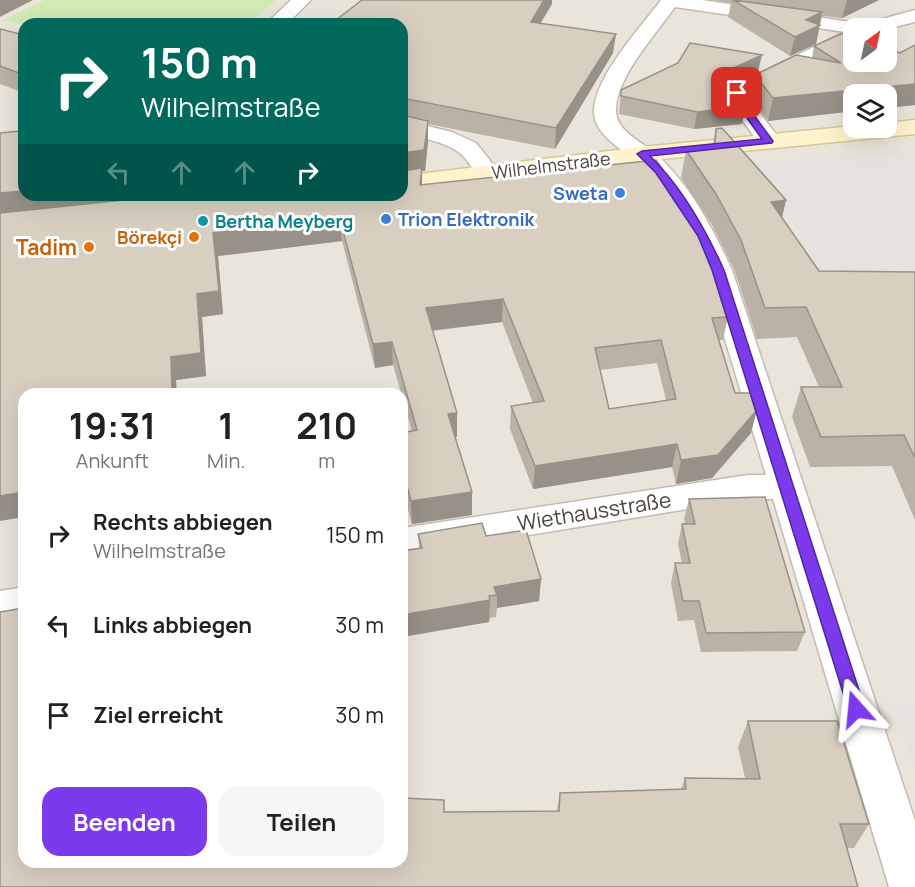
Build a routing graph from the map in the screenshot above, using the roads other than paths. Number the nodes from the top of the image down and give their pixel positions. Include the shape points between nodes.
1 (302, 0) edge
2 (671, 1) edge
3 (915, 16) edge
4 (282, 18) edge
5 (897, 21) edge
6 (843, 26) edge
7 (843, 40) edge
8 (915, 127) edge
9 (408, 128) edge
10 (769, 141) junction
11 (642, 154) junction
12 (488, 172) junction
13 (408, 182) edge
14 (786, 487) junction
15 (408, 541) edge
16 (18, 603) edge
17 (0, 606) edge
18 (913, 887) edge

1 - 4 street
2 - 6 street
2 - 11 street via 613,85 605,110 610,125
3 - 5 street
7 - 10 street via 737,93
8 - 10 main road, Wilhelmstraße
9 - 12 street via 444,137 468,148
10 - 11 main road, Wilhelmstraße
11 - 12 main road, Wilhelmstraße
11 - 14 street via 660,171 704,236
12 - 13 main road, Wilhelmstraße
14 - 15 street, Wiethausstraße via 748,487
14 - 18 street
16 - 17 street

